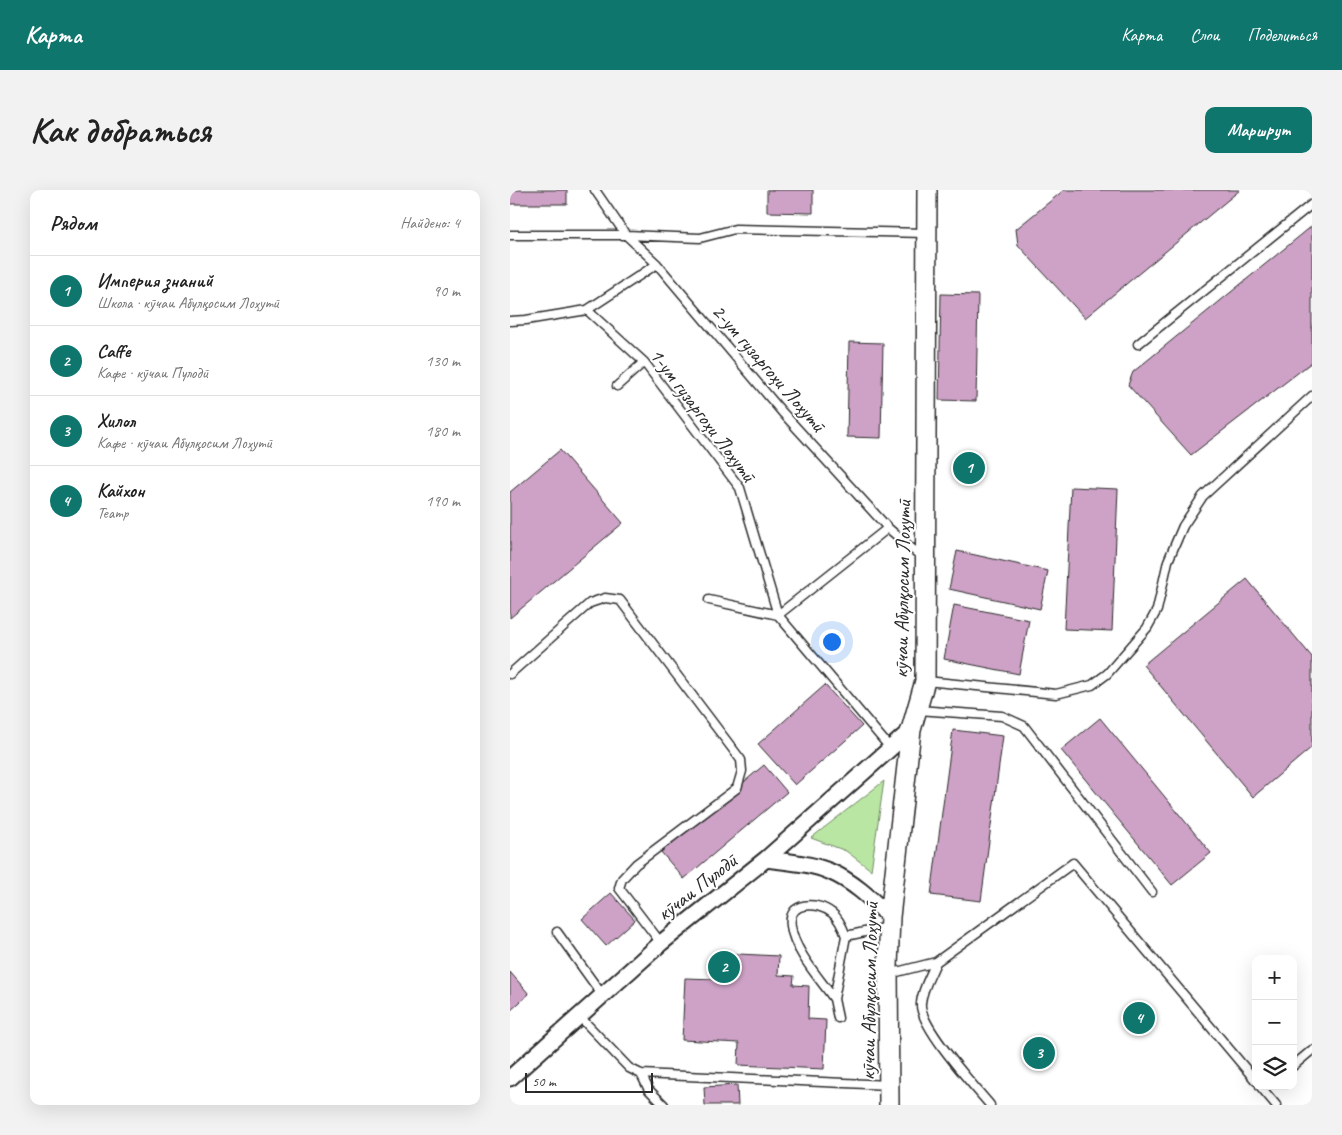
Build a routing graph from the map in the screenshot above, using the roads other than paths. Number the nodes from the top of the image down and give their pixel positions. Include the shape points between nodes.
1 (595, 190) edge
2 (927, 190) edge
3 (1312, 204) edge
4 (927, 233) junction
5 (510, 234) edge
6 (626, 235) junction
7 (657, 264) junction
8 (587, 310) junction
9 (510, 321) edge
10 (1138, 344) dead end
11 (644, 362) junction
12 (617, 386) dead end
13 (1312, 396) edge
14 (888, 528) junction
15 (925, 560) junction
16 (709, 600) dead end
17 (778, 615) junction
18 (510, 674) edge
19 (925, 681) junction
20 (918, 710) junction
21 (911, 730) junction
22 (891, 749) junction
23 (766, 859) junction
24 (1152, 892) dead end
25 (890, 922) junction
26 (557, 932) dead end
27 (846, 936) junction
28 (661, 942) junction
29 (936, 962) junction
30 (888, 974) junction
31 (603, 996) junction
32 (834, 999) junction
33 (580, 1017) junction
34 (838, 1018) dead end
35 (1312, 1050) edge
36 (1297, 1063) edge
37 (641, 1074) junction
38 (1252, 1076) edge
39 (510, 1078) edge
40 (890, 1085) junction
41 (1266, 1090) edge
42 (664, 1105) edge
43 (889, 1105) edge
44 (990, 1105) edge
45 (1276, 1105) edge

1 - 6 lane, 2-ум гузаргоҳи Лоҳутӣ
2 - 4 street, кӯчаи Абулқосим Лоҳутӣ
3 - 10 lane
4 - 6 lane via 735,229 700,238
4 - 15 street, кӯчаи Абулқосим Лоҳутӣ
5 - 6 lane
6 - 7 lane, 2-ум гузаргоҳи Лоҳутӣ
7 - 8 lane
7 - 14 lane, 2-ум гузаргоҳи Лоҳутӣ via 782,412
8 - 9 lane
8 - 11 lane, 1-ум гузаргоҳи Лоҳутӣ
11 - 12 lane
11 - 17 lane, 1-ум гузаргоҳи Лоҳутӣ via 740,488
13 - 19 lane via 1203,496 1183,526 1168,561 1157,610 1147,628 1107,674 1092,686 1056,694
14 - 15 lane, 2-ум гузаргоҳи Лоҳутӣ
14 - 17 lane
15 - 19 street, кӯчаи Абулқосим Лоҳутӣ
16 - 17 lane
17 - 22 lane, 1-ум гузаргоҳи Лоҳутӣ
18 - 28 lane via 590,603 605,598 620,600 741,760 742,771 737,788 636,864 622,879 619,888
19 - 20 street, кӯчаи Абулқосим Лоҳутӣ
20 - 21 street, кӯчаи Абулқосим Лоҳутӣ
20 - 24 lane via 1002,716 1024,726
21 - 22 street, кӯчаи Пулодӣ
21 - 25 street, кӯчаи Абулқосим Лоҳутӣ
22 - 23 street, кӯчаи Пулодӣ
23 - 25 street via 830,872 859,888
23 - 28 street, кӯчаи Пулодӣ
25 - 27 lane
25 - 30 street, кӯчаи Абулқосим Лоҳутӣ
26 - 31 lane
27 - 32 lane
27 - 32 lane via 833,913 822,907 800,906 790,916 790,927 799,951
28 - 31 street, кӯчаи Пулодӣ
29 - 30 lane
29 - 38 lane via 1073,863
29 - 44 lane via 921,1003 921,1012 946,1052
30 - 40 street, кӯчаи Абулқосим Лоҳутӣ
31 - 33 street, кӯчаи Пулодӣ
32 - 34 lane
33 - 37 lane via 629,1068
33 - 39 street, кӯчаи Пулодӣ
35 - 36 lane
37 - 40 lane
37 - 42 lane via 649,1090
40 - 43 street, кӯчаи Абулқосим Лоҳутӣ
41 - 45 lane

